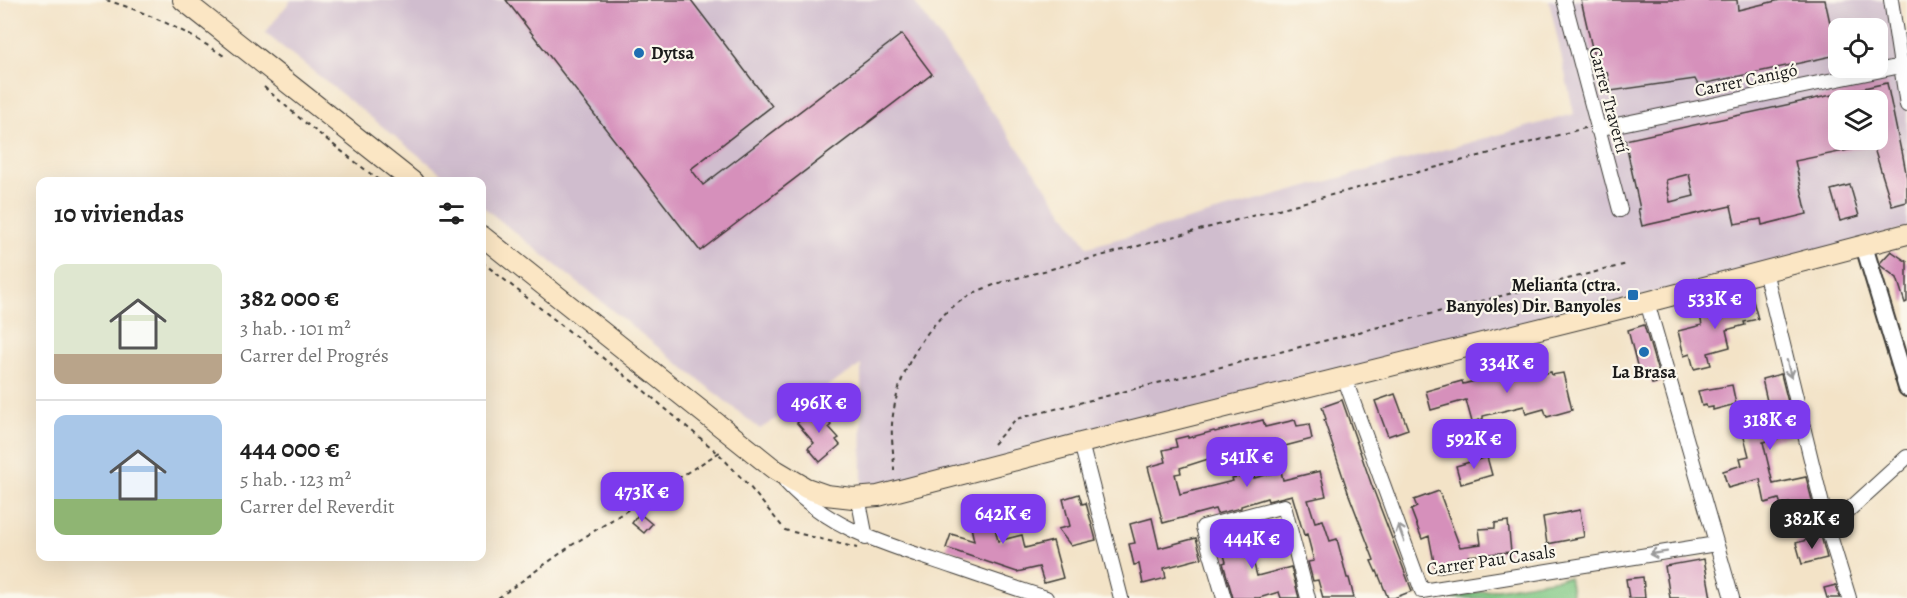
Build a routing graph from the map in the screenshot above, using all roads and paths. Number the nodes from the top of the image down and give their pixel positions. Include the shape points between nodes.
1 (106, 0) edge
2 (183, 0) edge
3 (1564, 0) edge
4 (1891, 0) edge
5 (227, 58) dead end
6 (1901, 66) junction
7 (261, 84) dead end
8 (1907, 105) edge
9 (1597, 129) junction
10 (375, 177) edge
11 (407, 177) edge
12 (1620, 210) dead end
13 (1907, 234) edge
14 (486, 239) edge
15 (1864, 246) junction
16 (1627, 264) dead end
17 (1765, 271) junction
18 (1647, 302) junction
19 (1344, 377) junction
20 (1907, 388) edge
21 (737, 439) junction
22 (1081, 443) junction
23 (993, 444) dead end
24 (1907, 457) edge
25 (774, 469) junction
26 (894, 471) dead end
27 (836, 496) junction
28 (858, 497) junction
29 (830, 518) junction
30 (1828, 529) junction
31 (866, 538) junction
32 (1716, 544) junction
33 (498, 598) edge
34 (1046, 598) edge
35 (1121, 598) edge
36 (1224, 598) edge
37 (1308, 598) edge
38 (1732, 598) edge
39 (1849, 598) edge

1 - 5 path via 141,11
2 - 11 main road
3 - 9 street, Carrer Travertí
4 - 6 street
6 - 8 street
6 - 9 street, Carrer Canigó
7 - 10 path
9 - 12 street, Carrer Travertí
9 - 26 path via 1591,127 1013,279 972,294 946,313 919,345 900,383 892,424
13 - 15 main road
14 - 21 main road
15 - 17 main road
15 - 20 street
16 - 23 path via 1016,419
17 - 18 main road
17 -> 30 street
18 - 19 main road
18 - 32 street
19 - 22 main road
32 -> 19 street, Carrer Pau Casals via 1422,591
21 - 25 main road
21 - 33 path
22 - 28 main road via 896,492
22 - 35 street
24 - 30 street
25 - 27 main road via 806,488
25 - 29 street via 800,497
27 - 28 main road
27 - 29 street
28 - 31 street
29 - 31 street
30 - 39 street
31 - 34 street
32 - 38 street
36 - 37 street via 1203,527 1284,506

